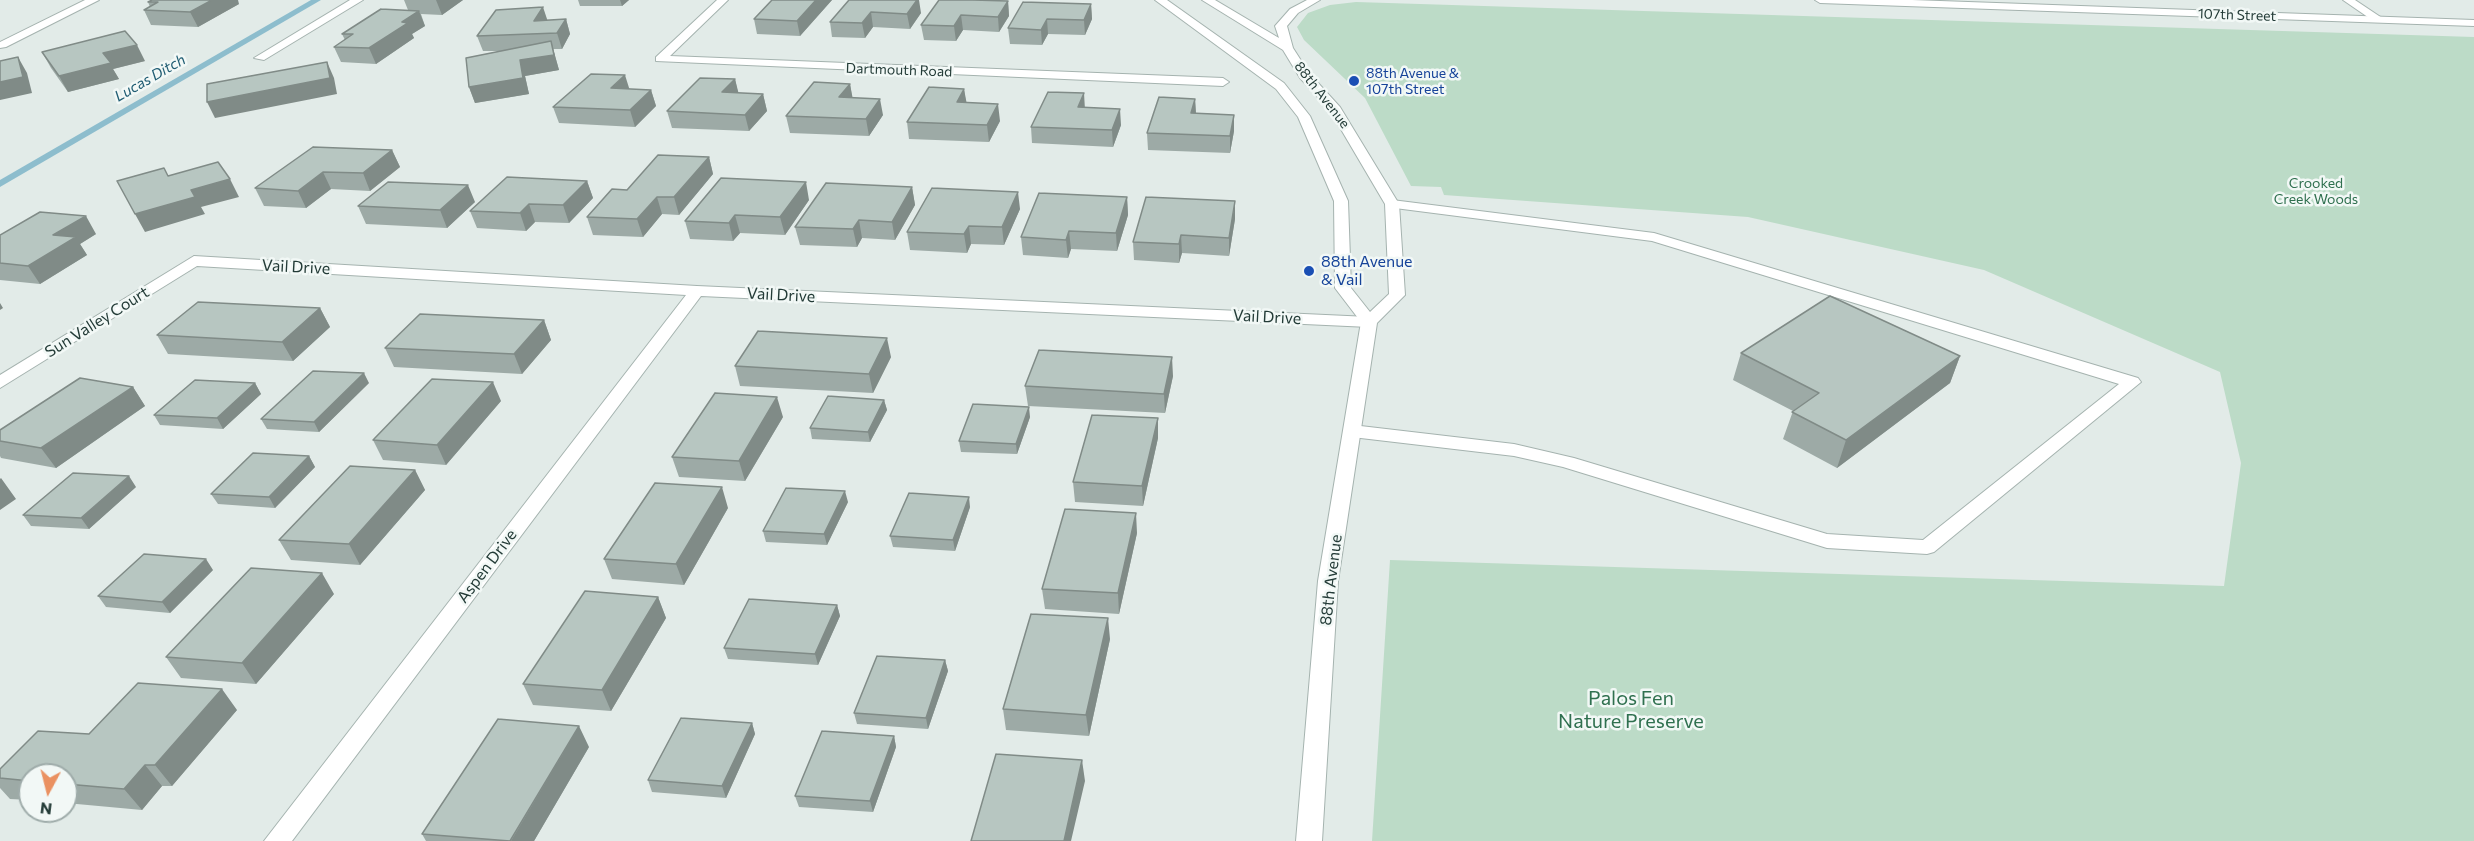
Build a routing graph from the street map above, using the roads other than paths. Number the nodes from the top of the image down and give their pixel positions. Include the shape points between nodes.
1 (94, 0) edge
2 (358, 0) edge
3 (723, 0) edge
4 (1160, 0) edge
5 (1208, 0) edge
6 (1315, 0) edge
7 (1820, 0) edge
8 (2348, 0) edge
9 (2379, 20) junction
10 (2474, 23) edge
11 (2, 45) dead end
12 (1287, 48) junction
13 (260, 58) dead end
14 (1223, 82) dead end
15 (1392, 204) junction
16 (194, 261) joint
17 (697, 291) junction
18 (1369, 322) junction
19 (0, 383) edge
20 (1352, 431) junction
21 (277, 841) edge
22 (1309, 841) edge

1 - 11 street
2 - 13 street
3 - 14 street, Dartmouth Road via 660,59
4 - 18 street, 88th Avenue via 1280,86 1304,116 1341,201 1343,288
5 - 12 street, 88th Avenue
6 - 12 street via 1294,11 1281,26
7 - 9 street, 107th Street
8 - 9 street
9 - 10 street, 107th Street
12 - 15 street, 88th Avenue via 1304,75 1334,107
15 - 18 street, 88th Avenue via 1397,295
15 - 20 street via 1654,237 2132,381 1928,547 1827,541 1567,462 1514,450
16 - 17 street, Vail Drive
16 - 19 street, Sun Valley Court
17 - 18 street, Vail Drive
17 - 21 street, Aspen Drive
18 - 20 street, 88th Avenue
20 - 22 street, 88th Avenue via 1328,581

